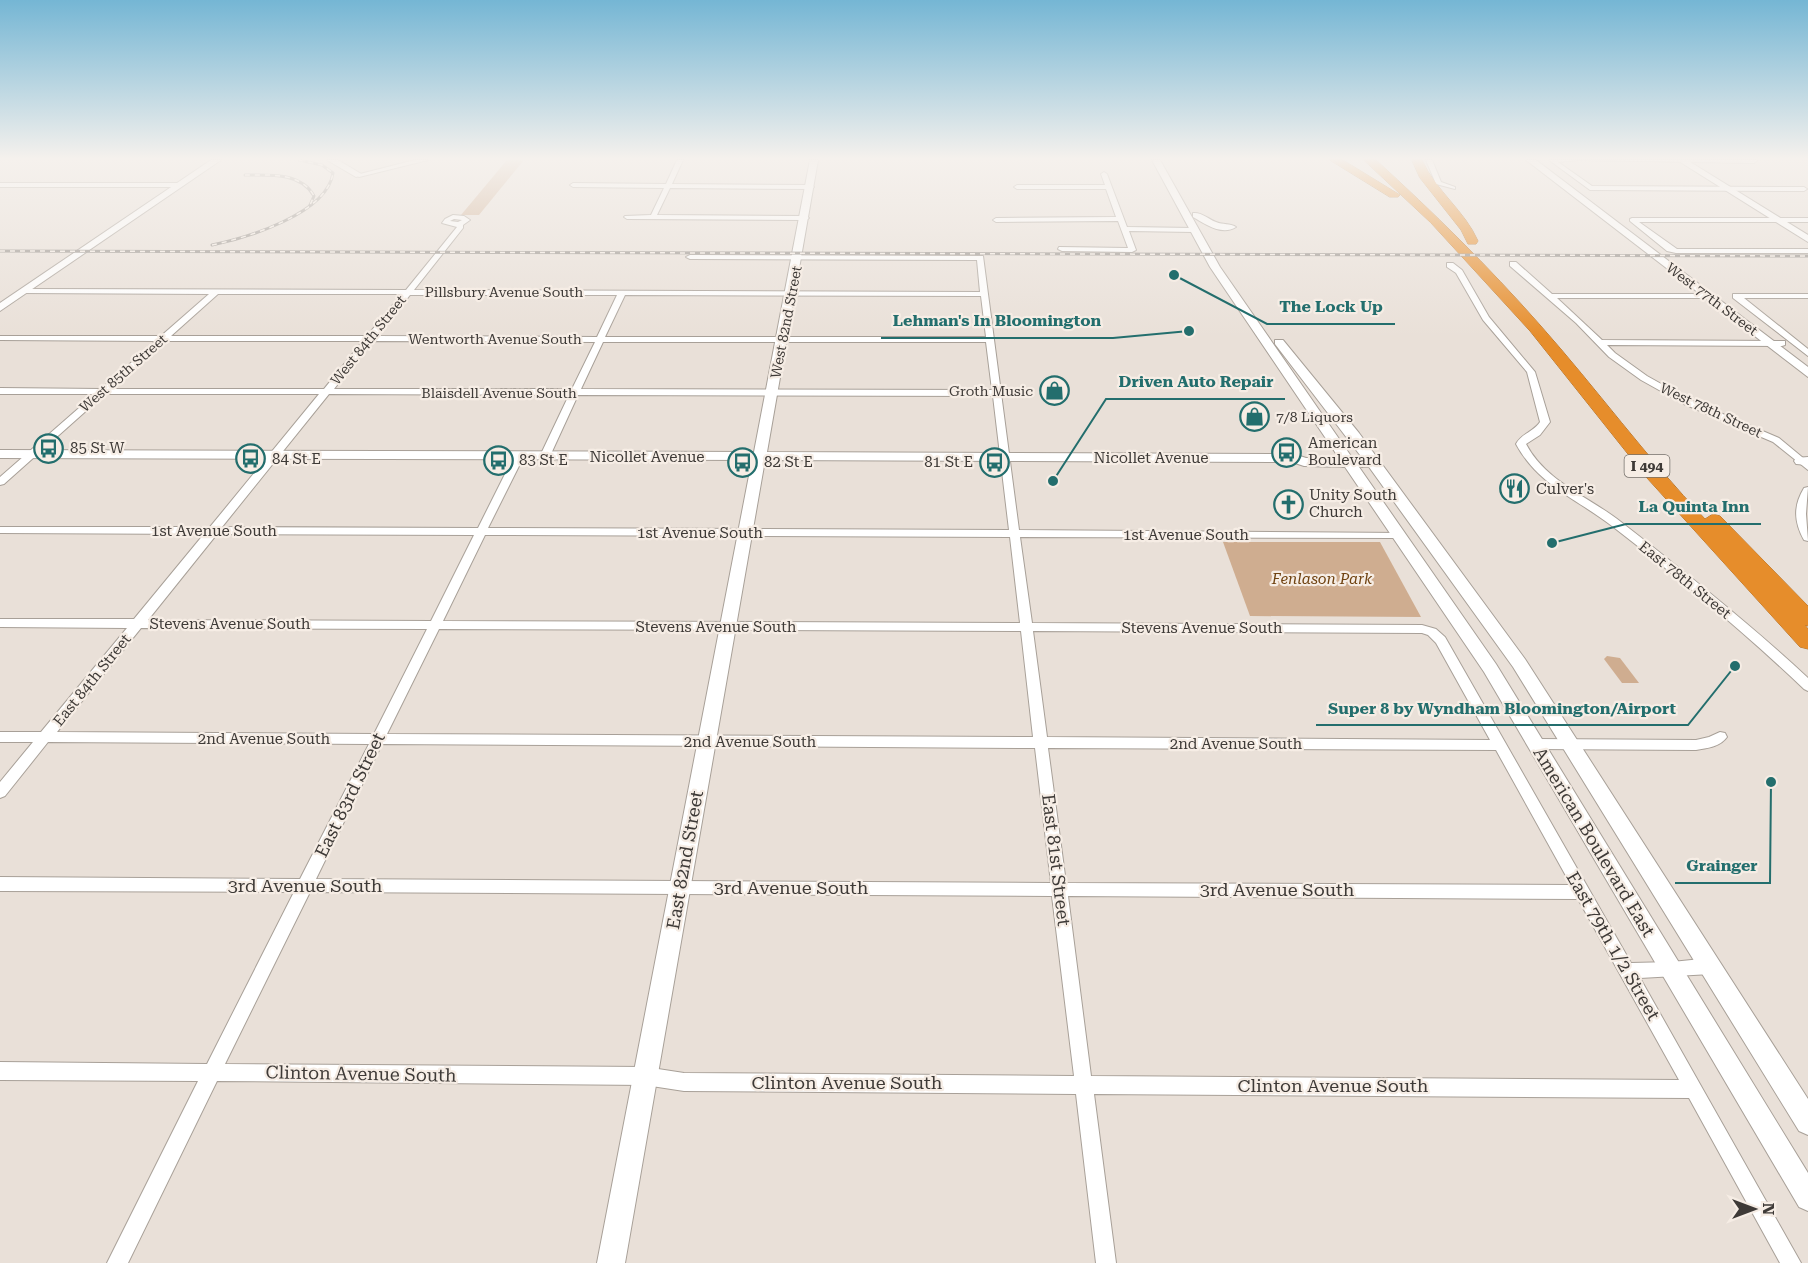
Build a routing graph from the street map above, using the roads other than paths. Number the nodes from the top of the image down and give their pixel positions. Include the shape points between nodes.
1 (806, 218) edge
2 (128, 219) edge
3 (1120, 219) joint
4 (1188, 219) edge
5 (1198, 219) edge
6 (1203, 219) edge
7 (1429, 219) edge
8 (1437, 219) edge
9 (1443, 219) edge
10 (1459, 219) edge
11 (1607, 219) edge
12 (1618, 219) edge
13 (996, 220) dead end
14 (1777, 220) junction
15 (1808, 220) edge
16 (459, 224) dead end
17 (1193, 228) junction
18 (1124, 229) junction
19 (1808, 239) edge
20 (1466, 244) junction
21 (1062, 249) dead end
22 (1215, 249) junction
23 (1808, 251) edge
24 (690, 257) dead end
25 (798, 258) junction
26 (1513, 264) dead end
27 (1450, 265) dead end
28 (24, 291) junction
29 (216, 292) junction
30 (407, 292) junction
31 (622, 293) junction
32 (791, 293) junction
33 (984, 294) junction
34 (1550, 296) junction
35 (1707, 296) junction
36 (1808, 296) edge
37 (0, 308) edge
38 (0, 338) edge
39 (163, 338) junction
40 (369, 339) junction
41 (600, 339) junction
42 (783, 340) junction
43 (990, 340) junction
44 (1600, 342) junction
45 (1769, 343) junction
46 (1782, 343) junction
47 (1795, 343) junction
48 (1808, 343) edge
49 (1808, 353) edge
50 (1808, 362) edge
51 (1808, 373) edge
52 (1310, 380) junction
53 (1293, 381) junction
54 (0, 391) edge
55 (102, 392) junction
56 (325, 392) junction
57 (575, 393) junction
58 (998, 393) junction
59 (772, 394) junction
60 (0, 454) edge
61 (31, 454) junction
62 (274, 455) junction
63 (519, 456) junction
64 (545, 456) junction
65 (761, 457) junction
66 (1006, 458) junction
67 (1294, 458) junction
68 (1346, 459) junction
69 (1371, 459) junction
70 (1313, 462) junction
71 (1806, 463) edge
72 (0, 482) edge
73 (1363, 482) junction
74 (1808, 490) edge
75 (0, 530) edge
76 (212, 531) junction
77 (481, 532) junction
78 (747, 534) junction
79 (1014, 534) junction
80 (1400, 536) junction
81 (1808, 538) edge
82 (1454, 571) junction
83 (1426, 572) junction
84 (1808, 619) edge
85 (0, 622) edge
86 (137, 623) junction
87 (435, 625) junction
88 (729, 627) junction
89 (1026, 628) junction
90 (1432, 632) joint
91 (1808, 642) edge
92 (1808, 686) edge
93 (1720, 736) dead end
94 (0, 737) edge
95 (44, 738) junction
96 (378, 740) junction
97 (707, 742) junction
98 (1041, 743) junction
99 (1536, 744) junction
100 (1571, 744) junction
101 (1500, 745) junction
102 (0, 792) edge
103 (0, 884) edge
104 (305, 886) junction
105 (680, 888) junction
106 (1059, 890) junction
107 (1582, 892) junction
108 (1711, 966) junction
109 (1672, 970) junction
110 (1628, 971) junction
111 (0, 1071) edge
112 (212, 1072) junction
113 (645, 1076) junction
114 (1084, 1084) junction
115 (1694, 1089) junction
116 (1808, 1122) edge
117 (1808, 1198) edge
118 (117, 1263) edge
119 (611, 1263) edge
120 (1107, 1263) edge
121 (1791, 1263) edge

1 - 25 main road, West 82nd Street
2 - 28 main road
3 - 13 street
3 - 18 street
4 - 17 main road, American Boulevard East
5 - 22 main road, American Boulevard East
6 - 22 main road via 1228,228 1214,233
7 - 20 highway
8 - 20 highway, I 494
9 - 20 highway, I 494
10 - 20 highway via 1467,229
11 - 35 main road, West 77th Street
12 - 46 main road, West 77th Street
14 - 15 street
14 - 19 main road
14 - 23 street via 1632,220 1676,251
16 - 30 street, West 84th Street via 461,227
17 - 18 street
17 - 53 main road, American Boulevard East
18 - 21 street via 1132,250
20 - 84 highway, I 494 via 1530,305 1709,516
20 - 91 highway, I 494 via 1653,474
22 - 52 main road, American Boulevard East via 1267,327
24 - 25 street
25 - 32 main road, West 82nd Street
25 - 33 street, East 81st Street via 980,258
26 - 34 street, West 78th Street
27 - 92 street, East 78th Street via 1460,272 1476,303 1531,372 1545,422 1521,444 1529,459 1550,480 1614,522 1762,642
28 - 29 street, Pillsbury Avenue South
28 - 37 main road
29 - 30 street, Pillsbury Avenue South
29 - 39 street, West 85th Street
30 - 31 street, Pillsbury Avenue South
30 - 40 street, West 84th Street
31 - 32 street, Pillsbury Avenue South
31 - 41 street
32 - 33 street, Pillsbury Avenue South
32 - 42 main road, West 82nd Street
33 - 43 street, East 81st Street
34 - 35 street
34 - 44 street, West 78th Street
35 - 45 main road, West 77th Street
36 - 47 street via 1736,296
38 - 39 street, Wentworth Avenue South
39 - 40 street, Wentworth Avenue South
39 - 55 street, West 85th Street
40 - 41 street, Wentworth Avenue South
40 - 56 street, West 84th Street
41 - 42 street, Wentworth Avenue South
41 - 57 street
42 - 43 street, Wentworth Avenue South
42 - 59 main road, West 82nd Street
43 - 58 street, East 81st Street
44 - 45 street
44 - 71 street, West 78th Street via 1612,355 1665,391 1776,440
45 - 46 street
45 - 51 main road, West 77th Street
46 - 50 main road, West 77th Street
47 - 48 street
47 - 49 street
52 - 53 main road
52 - 69 main road, American Boulevard East
53 - 68 main road, American Boulevard East
54 - 55 street, Blaisdell Avenue South
55 - 56 street, Blaisdell Avenue South
55 - 61 street, West 85th Street
56 - 57 street, Blaisdell Avenue South
56 - 62 street, West 84th Street
57 - 59 street, Blaisdell Avenue South
57 - 64 street
58 - 59 street, Blaisdell Avenue South
58 - 66 street, East 81st Street
59 - 65 main road, West 82nd Street
60 - 61 main road, Nicollet Avenue
61 - 62 main road, Nicollet Avenue
61 - 72 street, West 85th Street
62 - 63 main road, Nicollet Avenue
62 - 76 street, East 84th Street
63 - 64 main road, Nicollet Avenue
63 - 77 street, East 83rd Street
64 - 65 main road, Nicollet Avenue
65 - 66 main road, Nicollet Avenue
65 - 78 main road, East 82nd Street
66 - 67 main road, Nicollet Avenue
66 - 79 street, East 81st Street
67 - 68 main road, Nicollet Avenue via 1299,454
67 - 70 main road, Nicollet Avenue
68 - 69 main road
68 - 70 main road, Nicollet Avenue
68 - 73 main road, American Boulevard East
69 - 82 main road, American Boulevard East
70 - 73 main road
73 - 80 main road, American Boulevard East
74 - 81 street via 1799,510
75 - 76 street, 1st Avenue South
76 - 77 street, 1st Avenue South
76 - 86 street, East 84th Street
77 - 78 street, 1st Avenue South
77 - 87 street, East 83rd Street
78 - 79 street, 1st Avenue South
78 - 88 main road, East 82nd Street
79 - 80 street, 1st Avenue South
79 - 89 street, East 81st Street
80 - 83 main road, American Boulevard East
82 - 83 main road
82 - 100 main road, American Boulevard East
83 - 99 main road, American Boulevard East
85 - 86 street, Stevens Avenue South
86 - 87 street, Stevens Avenue South
86 - 95 street, East 84th Street
87 - 88 street, Stevens Avenue South
87 - 96 street, East 83rd Street
88 - 89 street, Stevens Avenue South
88 - 97 main road, East 82nd Street
89 - 90 street, Stevens Avenue South
89 - 98 street, East 81st Street
90 - 101 street, East 79th 1/2 Street via 1441,640
93 - 100 street via 1713,742 1696,745
94 - 95 street, 2nd Avenue South
95 - 96 street, 2nd Avenue South
95 - 102 street, East 84th Street
96 - 97 street, 2nd Avenue South
96 - 104 street, East 83rd Street
97 - 98 street, 2nd Avenue South
97 - 105 main road, East 82nd Street
98 - 101 street, 2nd Avenue South
98 - 106 street, East 81st Street
99 - 100 street
99 - 109 main road, American Boulevard East
100 - 108 main road, American Boulevard East
101 - 107 street, East 79th 1/2 Street
103 - 104 street, 3rd Avenue South
104 - 105 street, 3rd Avenue South
104 - 112 street, East 83rd Street
105 - 106 street, 3rd Avenue South
105 - 113 main road, East 82nd Street
106 - 107 street, 3rd Avenue South
106 - 114 street, East 81st Street
107 - 110 street, East 79th 1/2 Street
108 - 109 street
108 - 116 main road, American Boulevard East
109 - 110 street
109 - 117 main road, American Boulevard East
110 - 115 street, East 79th 1/2 Street
111 - 112 street, Clinton Avenue South
112 - 113 street, Clinton Avenue South
112 - 118 street, East 83rd Street
113 - 114 street, Clinton Avenue South via 684,1082
113 - 119 main road, East 82nd Street
114 - 115 street, Clinton Avenue South
114 - 120 street, East 81st Street
115 - 121 street, East 79th 1/2 Street

